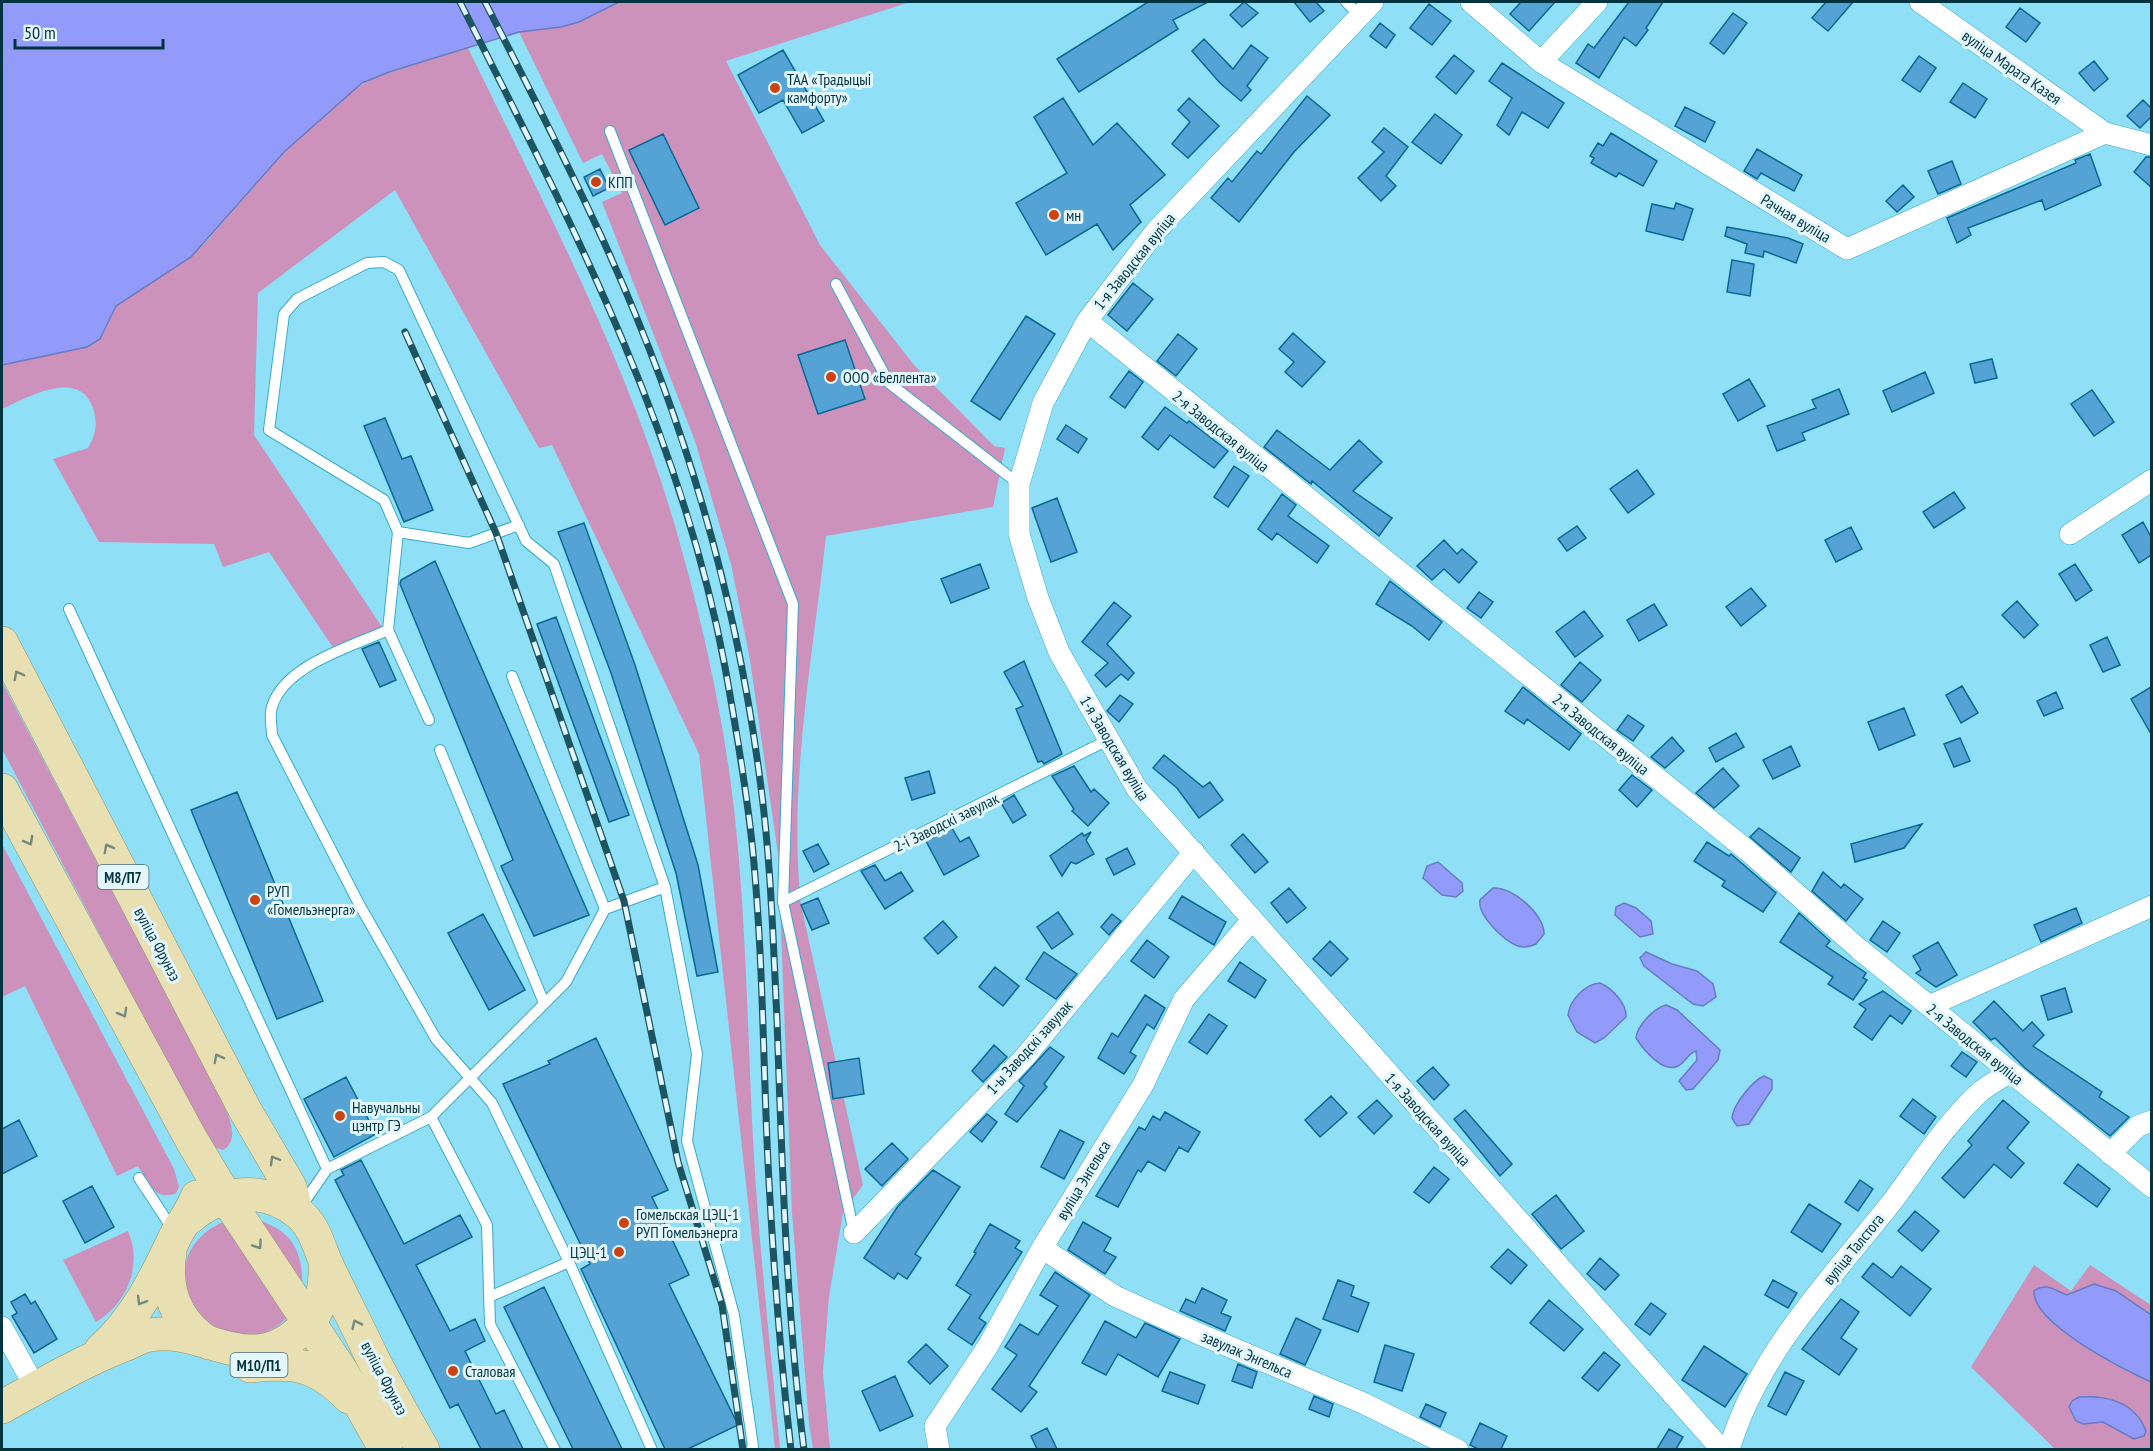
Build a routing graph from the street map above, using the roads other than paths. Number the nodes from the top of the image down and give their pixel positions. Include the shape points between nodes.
1 (1472, 2) edge
2 (1597, 2) edge
3 (1920, 2) edge
4 (1359, 6) edge
5 (1541, 62) junction
6 (610, 131) dead end
7 (2105, 132) junction
8 (2151, 145) edge
9 (836, 284) dead end
10 (1087, 321) junction
11 (2151, 480) edge
12 (1019, 484) junction
13 (519, 525) junction
14 (398, 532) junction
15 (2070, 534) dead end
16 (69, 609) dead end
17 (388, 630) junction
18 (2, 643) edge
19 (512, 676) dead end
20 (429, 720) dead end
21 (1108, 740) junction
22 (440, 750) dead end
23 (2, 790) edge
24 (1194, 852) junction
25 (665, 887) junction
26 (783, 902) junction
27 (2151, 906) edge
28 (605, 909) junction
29 (1251, 921) junction
30 (544, 1004) junction
31 (1929, 1006) junction
32 (2010, 1072) junction
33 (470, 1078) junction
34 (431, 1116) junction
35 (2151, 1121) edge
36 (191, 1139) junction
37 (2110, 1154) junction
38 (327, 1169) junction
39 (139, 1178) dead end
40 (2151, 1187) edge
41 (225, 1196) junction
42 (297, 1212) junction
43 (854, 1233) joint
44 (178, 1234) junction
45 (1042, 1248) junction
46 (325, 1260) junction
47 (569, 1262) junction
48 (489, 1297) junction
49 (309, 1322) junction
50 (2, 1327) edge
51 (126, 1345) junction
52 (216, 1347) junction
53 (94, 1356) junction
54 (36, 1389) junction
55 (2, 1407) edge
56 (380, 1436) edge
57 (423, 1449) edge
58 (555, 1449) edge
59 (652, 1449) edge
60 (751, 1449) edge
61 (939, 1449) edge
62 (1458, 1449) edge
63 (1732, 1449) edge

1 - 5 street, Рачная вуліца
2 - 5 street
3 - 7 street, вуліца Марата Казея
4 - 10 street, 1-я Заводская вуліца via 1155,232
5 - 7 street, Рачная вуліца via 1847,249
6 - 26 lane via 793,604
7 - 8 street
9 - 12 lane via 889,383
10 - 12 street, 1-я Заводская вуліца via 1043,403
10 - 31 street, 2-я Заводская вуліца via 1748,851
11 - 15 street
12 - 21 street, 1-я Заводская вуліца via 1018,534 1038,598 1059,652
13 - 14 lane via 469,543
13 - 14 lane via 399,270 384,262 367,263 297,299 284,314 269,430 384,500
13 - 25 lane via 526,541 554,564
14 - 17 lane
16 - 38 lane
17 - 20 lane
17 - 33 lane via 302,669 281,687 271,709 272,735 359,904 430,1029
42 -> 18 main road, вуліца Фрунзэ / М8/П7 via 290,1187 245,1110
19 - 28 lane
21 - 24 street, 1-я Заводская вуліца via 1137,789
21 - 26 lane, 2-і Заводскі завулак
22 - 30 lane
23 -> 36 main road, вуліца Фрунзэ / М8/П7
24 - 29 street, 1-я Заводская вуліца
24 - 43 street, 1-ы Заводскі завулак via 1024,1058
25 - 28 lane
25 - 60 lane via 697,1054 687,1141 734,1315
26 - 43 lane
27 - 31 street
28 - 30 lane via 566,982
29 - 45 street, вуліца Энгельса via 1184,999 1143,1085
29 - 63 street, 1-я Заводская вуліца
30 - 33 lane
31 - 32 street, 2-я Заводская вуліца
32 - 37 street, 2-я Заводская вуліца
32 - 63 street, вуліца Талстога via 1980,1092 1951,1125 1827,1281 1785,1338 1749,1398
33 - 34 lane
33 - 47 lane via 492,1103
34 - 38 lane
34 - 48 lane via 488,1226
35 - 37 street via 2138,1126
36 - 41 main road, вуліца Фрунзэ / М10/П1
36 - 44 main road, М8/П7 via 200,1179 197,1197
37 - 40 street, 2-я Заводская вуліца
38 - 42 lane
39 - 44 lane
41 - 42 main road, вуліца Фрунзэ / М8/П7 via 267,1197
41 - 44 main road, вуліца Фрунзэ / М8/П7 via 200,1208
41 -> 49 main road, вуліца Фрунзэ / М10/П1
42 - 46 main road, вуліца Фрунзэ / М8/П7 via 320,1242
44 - 52 main road, М8/П7 via 167,1274 170,1297 196,1335
44 -> 53 main road, М8/П7 via 127,1323
45 - 61 street, вуліца Энгельса via 988,1346 934,1426
45 - 62 street, завулак Энгельса via 1115,1296 1363,1403
46 - 49 main road, М8/П7 via 324,1292
57 -> 46 main road, вуліца Фрунзэ
47 - 48 lane
47 - 59 lane
48 - 58 lane via 490,1324
49 - 52 main road, М8/П7 via 281,1345 263,1351
49 - 56 main road, вуліца Фрунзэ / М10/П1
50 - 54 street
51 - 52 main road, М8/П7 via 143,1336 161,1334 179,1335
51 - 53 main road, М8/П7
51 - 56 main road, вуліца Фрунзэ / М10/П1 via 173,1348 230,1366 285,1363 306,1367 331,1379
53 - 54 main road, М8/П7
54 - 55 main road, М8/П7

